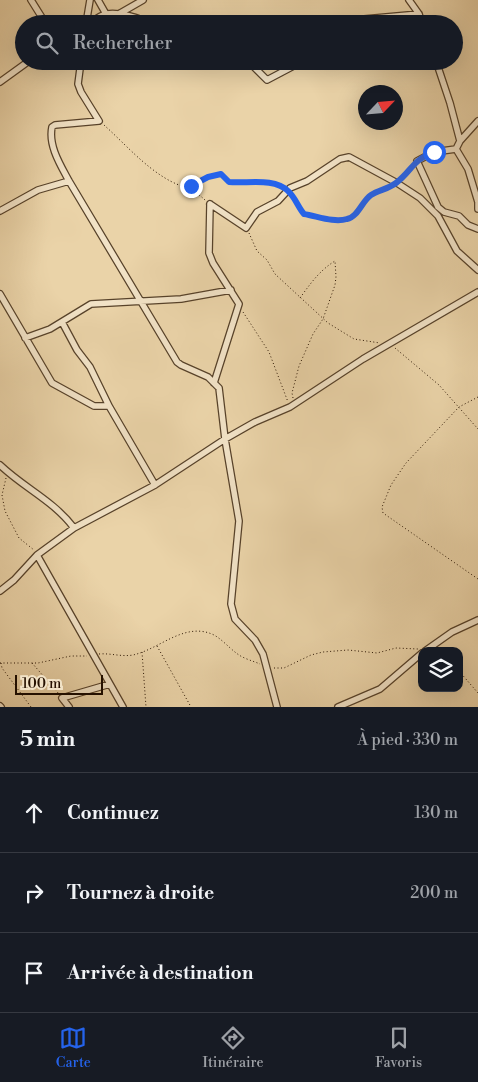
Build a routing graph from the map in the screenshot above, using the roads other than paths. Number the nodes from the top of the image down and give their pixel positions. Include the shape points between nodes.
1 (31, 0) edge
2 (90, 0) edge
3 (98, 0) edge
4 (143, 0) edge
5 (409, 0) edge
6 (106, 14) joint
7 (419, 14) joint
8 (40, 15) edge
9 (89, 15) edge
10 (117, 15) joint
11 (408, 15) edge
12 (17, 70) edge
13 (80, 70) edge
14 (257, 70) edge
15 (286, 70) edge
16 (439, 70) edge
17 (0, 82) edge
18 (478, 122) edge
19 (460, 141) junction
20 (456, 149) junction
21 (69, 181) junction
22 (478, 209) edge
23 (0, 211) edge
24 (478, 229) edge
25 (478, 270) edge
26 (230, 290) junction
27 (478, 292) edge
28 (1, 296) edge
29 (141, 302) junction
30 (62, 322) junction
31 (25, 338) junction
32 (214, 383) junction
33 (109, 406) junction
34 (225, 439) junction
35 (0, 465) edge
36 (155, 485) junction
37 (74, 528) junction
38 (37, 555) junction
39 (0, 591) edge
40 (478, 620) edge
41 (430, 647) edge
42 (418, 656) edge
43 (110, 684) junction
44 (69, 707) edge
45 (123, 707) edge
46 (277, 707) edge
47 (338, 707) edge

1 - 8 street
2 - 9 street
3 - 6 street
4 - 10 street
5 - 7 street
6 - 10 street
7 - 11 street
12 - 17 street
13 - 21 street via 78,84 81,92 99,121 52,127 54,152
14 - 15 street via 267,80
16 - 19 street
18 - 19 street
19 - 20 street
20 - 22 street via 468,169
20 - 24 street via 434,152 416,161 438,208 459,216
21 - 23 street via 38,190
21 - 29 street
25 - 26 street via 457,251 438,216 429,207 397,183 349,157 287,190 278,201 257,212 246,228 210,204 209,252
26 - 29 street
26 - 32 street via 239,304
27 - 34 street via 389,343 293,405
28 - 31 street
29 - 30 street via 91,304
29 - 32 street via 177,362
30 - 31 street
30 - 33 street
31 - 33 street via 52,383 94,406
32 - 34 street via 220,392
33 - 36 street
34 - 36 street
34 - 46 street via 239,522 230,604 235,619 259,646
35 - 37 street via 54,506
36 - 37 street
37 - 38 street
38 - 39 street
38 - 43 street
40 - 41 street via 462,626
42 - 47 street via 380,689
43 - 44 street via 62,698
43 - 45 street

